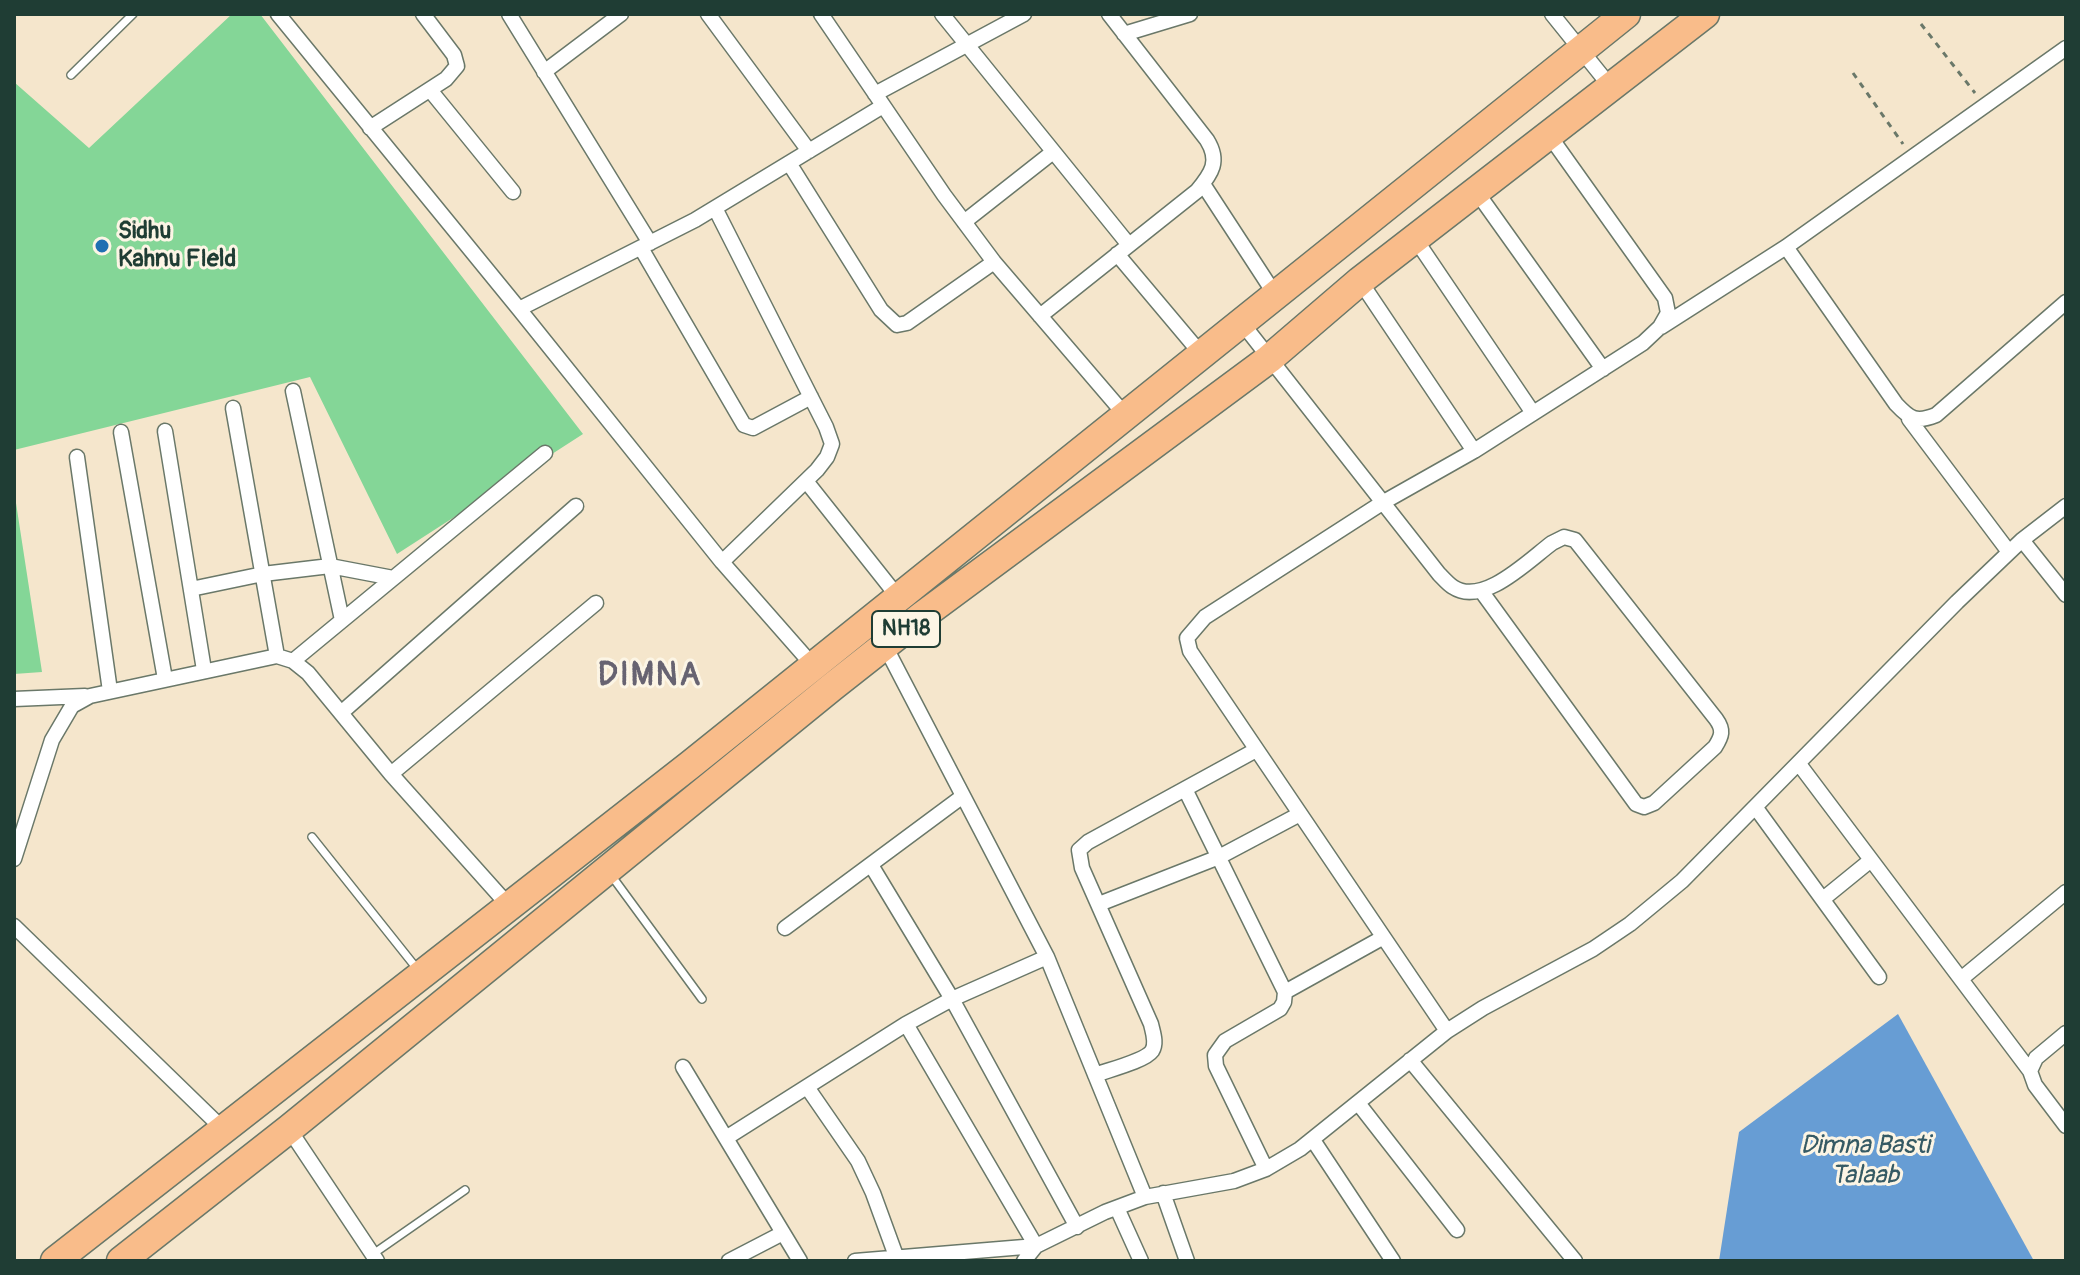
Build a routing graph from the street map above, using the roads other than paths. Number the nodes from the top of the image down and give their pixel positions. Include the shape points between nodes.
1 (133, 14) edge
2 (278, 14) edge
3 (423, 14) edge
4 (509, 14) edge
5 (621, 14) edge
6 (708, 14) edge
7 (821, 14) edge
8 (942, 14) edge
9 (1024, 14) edge
10 (1109, 14) edge
11 (1190, 14) edge
12 (1552, 14) edge
13 (1626, 14) edge
14 (1705, 14) edge
15 (1124, 34) junction
16 (966, 44) junction
17 (2066, 48) edge
18 (1582, 50) junction
19 (544, 72) junction
20 (71, 75) dead end
21 (1610, 86) junction
22 (430, 90) junction
23 (879, 100) junction
24 (370, 128) junction
25 (1549, 135) junction
26 (809, 151) junction
27 (1053, 152) junction
28 (789, 163) junction
29 (1203, 184) junction
30 (1476, 191) junction
31 (513, 192) dead end
32 (715, 208) junction
33 (964, 222) junction
34 (1416, 240) junction
35 (645, 245) junction
36 (1786, 247) junction
37 (1123, 250) junction
38 (994, 262) junction
39 (1360, 281) junction
40 (1276, 296) junction
41 (2066, 302) edge
42 (519, 309) junction
43 (1040, 316) junction
44 (1242, 323) junction
45 (1660, 327) junction
46 (1202, 355) junction
47 (1269, 359) junction
48 (1603, 369) junction
49 (293, 391) dead end
50 (811, 397) junction
51 (233, 408) dead end
52 (1533, 413) junction
53 (1126, 416) junction
54 (1909, 418) junction
55 (165, 431) dead end
56 (121, 432) dead end
57 (1474, 451) junction
58 (545, 453) dead end
59 (77, 457) dead end
60 (806, 481) junction
61 (1382, 503) junction
62 (576, 506) dead end
63 (2066, 506) edge
64 (2022, 540) junction
65 (2009, 552) junction
66 (722, 562) junction
67 (330, 566) junction
68 (263, 574) junction
69 (393, 578) junction
70 (191, 589) junction
71 (1482, 592) junction
72 (2066, 595) edge
73 (898, 597) junction
74 (596, 603) dead end
75 (342, 620) junction
76 (885, 646) junction
77 (277, 656) junction
78 (293, 661) junction
79 (204, 670) junction
80 (823, 677) junction
81 (165, 679) junction
82 (110, 691) junction
83 (90, 696) junction
84 (14, 699) edge
85 (341, 713) junction
86 (1256, 750) junction
87 (1799, 764) junction
88 (391, 774) junction
89 (1185, 789) junction
90 (963, 796) junction
91 (1756, 808) junction
92 (1300, 814) junction
93 (312, 837) dead end
94 (1219, 857) junction
95 (14, 859) edge
96 (1871, 860) junction
97 (871, 865) junction
98 (608, 870) junction
99 (2066, 892) edge
100 (1823, 899) junction
101 (1099, 904) junction
102 (509, 906) junction
103 (14, 926) edge
104 (785, 928) dead end
105 (1382, 938) junction
106 (1047, 957) junction
107 (421, 975) junction
108 (1879, 977) dead end
109 (1961, 979) junction
110 (1285, 992) junction
111 (702, 999) dead end
112 (952, 999) junction
113 (906, 1024) junction
114 (1447, 1031) junction
115 (2066, 1033) edge
116 (1410, 1060) junction
117 (683, 1067) dead end
118 (2030, 1071) junction
119 (1095, 1075) junction
120 (807, 1087) junction
121 (1358, 1103) junction
122 (2066, 1126) edge
123 (289, 1129) junction
124 (224, 1130) junction
125 (726, 1138) junction
126 (1313, 1140) junction
127 (1266, 1169) junction
128 (158, 1181) junction
129 (465, 1190) dead end
130 (1163, 1193) junction
131 (1145, 1197) junction
132 (1117, 1208) junction
133 (183, 1212) junction
134 (1077, 1227) junction
135 (1457, 1230) dead end
136 (783, 1233) junction
137 (1036, 1246) junction
138 (896, 1256) junction
139 (375, 1258) edge
140 (917, 1258) edge
141 (55, 1261) edge
142 (121, 1261) edge
143 (729, 1261) edge
144 (800, 1261) edge
145 (855, 1261) edge
146 (1024, 1261) edge
147 (1141, 1261) edge
148 (1187, 1261) edge
149 (1393, 1261) edge
150 (1575, 1261) edge

1 - 20 lane
2 - 24 street
3 - 22 street via 457,66
4 - 19 street
5 - 19 street
6 - 26 street
7 - 23 street
8 - 16 street
9 - 16 street
10 - 15 street
11 - 15 street
12 - 18 street
13 - 18 highway, NH18
14 - 21 highway, NH18
15 - 29 street via 1213,150 1215,163
16 - 23 street
16 - 27 street
17 - 36 street
18 - 21 street
18 - 40 highway, NH18
19 - 35 street
21 - 25 highway, NH18
22 - 24 street
22 - 31 street
23 - 26 street
23 - 33 street
24 - 42 street
25 - 30 highway, NH18
25 - 45 street via 1665,298 1668,313
26 - 28 street
27 - 33 street
27 - 37 street
28 - 32 street
28 - 38 street via 881,310 897,325
29 - 37 street
29 - 40 street
30 - 34 highway, NH18
30 - 48 street
32 - 35 street
32 - 50 street
33 - 38 street
34 - 39 highway, NH18
34 - 52 street
35 - 42 street
35 - 50 street via 744,425 763,424
36 - 45 street
36 - 54 street
37 - 43 street
37 - 46 street
38 - 43 street
39 - 47 highway, NH18
39 - 57 street
40 - 44 highway, NH18
41 - 54 street via 1936,415 1922,421
42 - 66 street
43 - 53 street
44 - 46 highway, NH18
44 - 47 street
45 - 48 street
46 - 53 highway, NH18
47 - 61 street
47 - 76 highway, NH18
48 - 52 street
49 - 67 street
50 - 60 street via 832,444
51 - 68 street
52 - 57 street
53 - 73 highway, NH18
54 - 65 street
55 - 70 street
56 - 81 street
57 - 61 street
58 - 69 street
59 - 82 street
60 - 66 street
60 - 73 street
61 - 71 street via 1453,588
61 - 86 street via 1205,617 1187,638 1190,651
62 - 85 street
63 - 64 street
64 - 65 street
64 - 72 street
65 - 87 street
66 - 80 street
67 - 68 street
67 - 69 street
67 - 75 street
68 - 70 street
68 - 77 street
69 - 75 street
70 - 79 street
71 - 71 street via 1552,543 1564,537 1575,540 1722,727 1715,747 1654,803 1636,804
73 - 80 highway, NH18
74 - 88 street
75 - 78 street
76 - 80 highway, NH18
76 - 90 street
77 - 78 street
77 - 79 street
78 - 85 street
79 - 81 street
80 - 98 highway, NH18
80 - 102 highway, NH18
81 - 82 street
82 - 83 street
83 - 84 street
83 - 95 street via 72,706 52,740
85 - 88 street
86 - 89 street
86 - 92 street
87 - 91 street
87 - 96 street
88 - 102 street
89 - 94 street
89 - 101 street via 1079,850
90 - 97 street
90 - 106 street
91 - 100 street
91 - 114 street via 1630,924
92 - 94 street
92 - 105 street
93 - 107 lane
94 - 101 street
94 - 110 street
96 - 100 street
96 - 109 street
97 - 104 street
97 - 112 street
98 - 111 lane
98 - 123 highway, NH18
99 - 109 street
100 - 108 street
101 - 119 street via 1155,1040 1145,1057
102 - 107 highway, NH18
103 - 124 street
105 - 110 street
105 - 114 street
106 - 112 street
106 - 119 street
107 - 124 highway, NH18
109 - 118 street
110 - 127 street via 1280,1009 1225,1041 1215,1055
112 - 113 street
112 - 134 street
113 - 120 street
113 - 137 street
114 - 116 street
115 - 118 street via 2036,1058
116 - 121 street
116 - 150 street
117 - 125 street
118 - 122 street
119 - 131 street
120 - 125 street
120 - 138 street via 858,1161
121 - 126 street
121 - 135 street
123 - 133 highway, NH18
123 - 139 street
124 - 128 highway, NH18
125 - 136 street
126 - 127 street
126 - 149 street
127 - 130 street via 1234,1181
128 - 133 highway
128 - 141 highway, NH18
129 - 139 lane
130 - 131 street
130 - 148 street
131 - 132 street
132 - 134 street
132 - 147 street
133 - 142 highway, NH18
134 - 137 street
136 - 143 street
136 - 144 street
137 - 140 street
137 - 146 street
138 - 140 street
138 - 145 street

